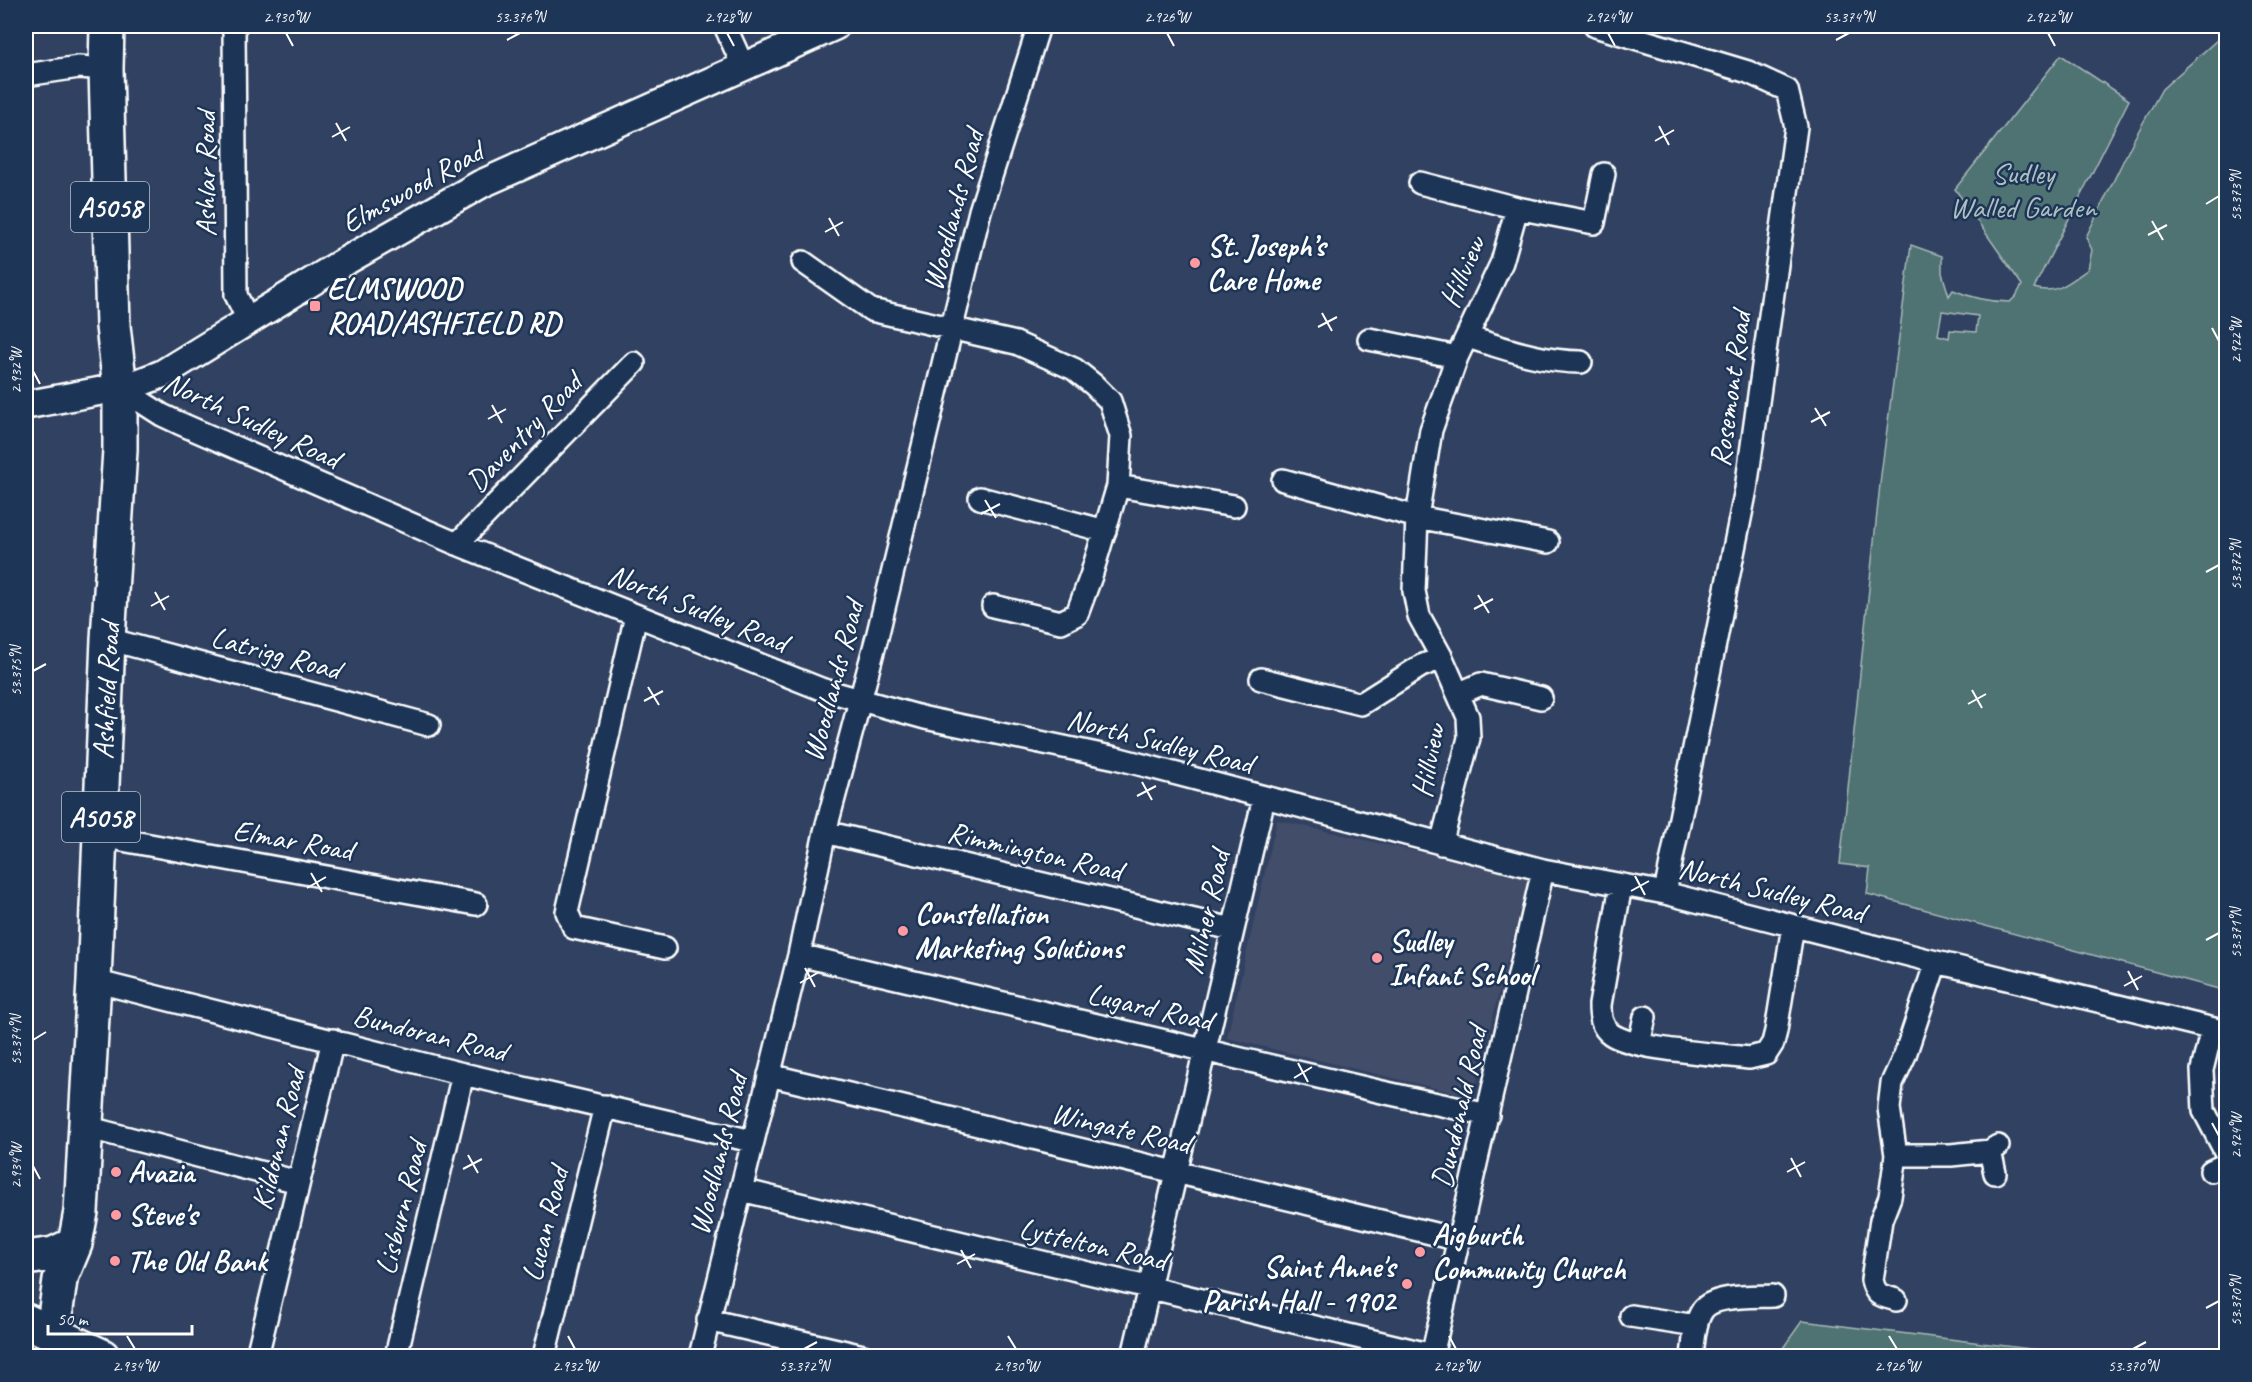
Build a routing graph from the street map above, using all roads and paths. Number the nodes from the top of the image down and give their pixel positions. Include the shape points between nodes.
1 (107, 26) edge
2 (234, 26) edge
3 (725, 26) edge
4 (835, 26) edge
5 (1039, 26) edge
6 (1595, 26) edge
7 (744, 68) junction
8 (106, 69) junction
9 (26, 75) edge
10 (1604, 174) dead end
11 (1420, 183) dead end
12 (1517, 208) junction
13 (803, 262) dead end
14 (248, 320) junction
15 (952, 328) junction
16 (1467, 337) junction
17 (1369, 339) dead end
18 (1457, 357) junction
19 (1581, 362) dead end
20 (634, 363) dead end
21 (120, 388) junction
22 (26, 405) edge
23 (1283, 480) dead end
24 (1118, 486) junction
25 (980, 498) dead end
26 (1234, 506) dead end
27 (1417, 517) junction
28 (1105, 531) junction
29 (1548, 542) dead end
30 (457, 544) junction
31 (993, 606) dead end
32 (636, 616) junction
33 (108, 639) junction
34 (1442, 658) junction
35 (1261, 680) dead end
36 (1458, 694) junction
37 (1541, 698) dead end
38 (860, 700) junction
39 (429, 725) dead end
40 (1264, 798) junction
41 (825, 832) junction
42 (100, 836) junction
43 (1441, 844) junction
44 (1543, 870) junction
45 (1621, 885) junction
46 (1665, 893) junction
47 (476, 904) dead end
48 (1793, 926) junction
49 (1232, 928) junction
50 (665, 948) dead end
51 (799, 954) junction
52 (1936, 962) junction
53 (94, 981) junction
54 (1645, 1017) dead end
55 (2219, 1031) edge
56 (333, 1040) junction
57 (1639, 1044) junction
58 (1204, 1050) junction
59 (463, 1074) junction
60 (769, 1075) junction
61 (605, 1106) junction
62 (1488, 1115) junction
63 (86, 1127) junction
64 (752, 1141) junction
65 (2226, 1153) edge
66 (1896, 1155) junction
67 (1176, 1172) junction
68 (1995, 1173) dead end
69 (298, 1182) junction
70 (741, 1190) junction
71 (1460, 1240) junction
72 (75, 1244) junction
73 (26, 1258) edge
74 (1149, 1288) junction
75 (1773, 1296) dead end
76 (1896, 1300) dead end
77 (1631, 1316) dead end
78 (708, 1320) junction
79 (26, 1321) edge
80 (1696, 1326) junction
81 (74, 1351) edge
82 (257, 1356) edge
83 (396, 1356) edge
84 (544, 1356) edge
85 (700, 1356) edge
86 (858, 1356) edge
87 (1133, 1356) edge
88 (1432, 1356) edge
89 (1692, 1356) edge

1 - 8 main road, A5058
2 - 14 street, Ashlar Road via 236,295
3 - 7 street
4 - 7 street, Elmswood Road
5 - 15 street, Woodlands Road via 980,211
6 - 46 street, Rosemont Road via 1748,72 1787,90 1797,127 1746,489
7 - 14 street, Elmswood Road via 481,184
8 - 9 street via 79,67
8 - 21 main road, A5058 via 113,326
10 - 12 street, Hillview via 1594,223
11 - 12 street, Hillview
12 - 16 street, Hillview via 1502,262
13 - 15 street via 871,310
14 - 21 street, Elmswood Road via 162,374
15 - 24 street via 1016,343 1074,369 1094,385 1110,401 1121,436
15 - 38 street, Woodlands Road
16 - 18 street, Hillview
16 - 19 street via 1526,355
17 - 18 street, Hillview
18 - 27 street, Hillview via 1431,430
20 - 30 street, Daventry Road
21 - 22 street, Elmswood Road
21 - 30 street, North Sudley Road via 179,423
21 - 33 main road, Ashfield Road / A5058
23 - 27 street
24 - 26 street
24 - 28 street
25 - 28 street
27 - 29 street
27 - 34 street, Hillview via 1414,591 1419,616
28 - 31 street via 1077,614 1061,622
30 - 32 street, North Sudley Road
32 - 38 street, North Sudley Road via 821,689
32 - 50 street via 567,912 574,928
33 - 39 street, Latrigg Road
33 - 42 main road, Ashfield Road / A5058
34 - 35 street, Hillview via 1421,666 1361,704
34 - 36 street, Hillview
36 - 37 street via 1481,684
36 - 43 street, Hillview via 1468,717 1469,738
38 - 40 street, North Sudley Road via 925,718 1100,754
38 - 41 street, Woodlands Road
40 - 43 street, North Sudley Road
40 - 49 street, Milner Road
41 - 49 street, Rimmington Road
41 - 51 street, Woodlands Road
42 - 47 street, Elmar Road
42 - 53 main road, Ashfield Road / A5058
43 - 44 street, North Sudley Road
44 - 45 street, North Sudley Road
44 - 62 street, Dundonald Road
45 - 46 street, North Sudley Road
45 - 57 street via 1600,1018 1611,1034
46 - 48 street, North Sudley Road
48 - 52 street, North Sudley Road
48 - 57 street via 1776,1031 1766,1054 1749,1058
49 - 58 street, Milner Road
51 - 58 street, Lugard Road
51 - 60 street, Woodlands Road
52 - 55 street, North Sudley Road
52 - 66 street via 1892,1083 1888,1108
53 - 56 street, Bundoran Road
53 - 63 main road, Ashfield Road / A5058
54 - 57 street
55 - 65 street via 2202,1070 2204,1111
56 - 59 street, Bundoran Road
56 - 69 street, Kildonan Road
58 - 62 street, Lugard Road
58 - 67 street, Milner Road
59 - 61 street, Bundoran Road
59 - 83 street, Lisburn Road
60 - 64 street, Woodlands Road
60 - 67 street, Wingate Road
61 - 64 street, Bundoran Road
61 - 84 street, Lucan Road
62 - 71 street, Dundonald Road
63 - 69 street
63 - 72 main road, Ashfield Road / A5058
64 - 70 street, Woodlands Road
66 - 68 street via 1951,1155 1994,1148
66 - 76 street via 1872,1280 1878,1294
67 - 71 street, Wingate Road
67 - 74 street, Milner Road
69 - 82 street, Kildonan Road
70 - 74 street, Lyttelton Road
70 - 78 street, Woodlands Road
71 - 88 street, Dundonald Road
72 - 73 main road via 54,1254
72 - 81 main road, Ashfield Road / A5058 via 60,1280 56,1310
74 - 87 street, Milner Road
74 - 88 street, Lyttelton Road
75 - 80 street via 1713,1300 1702,1310
77 - 80 street
78 - 85 street, Woodlands Road
78 - 86 street
79 - 81 main road
80 - 89 street

